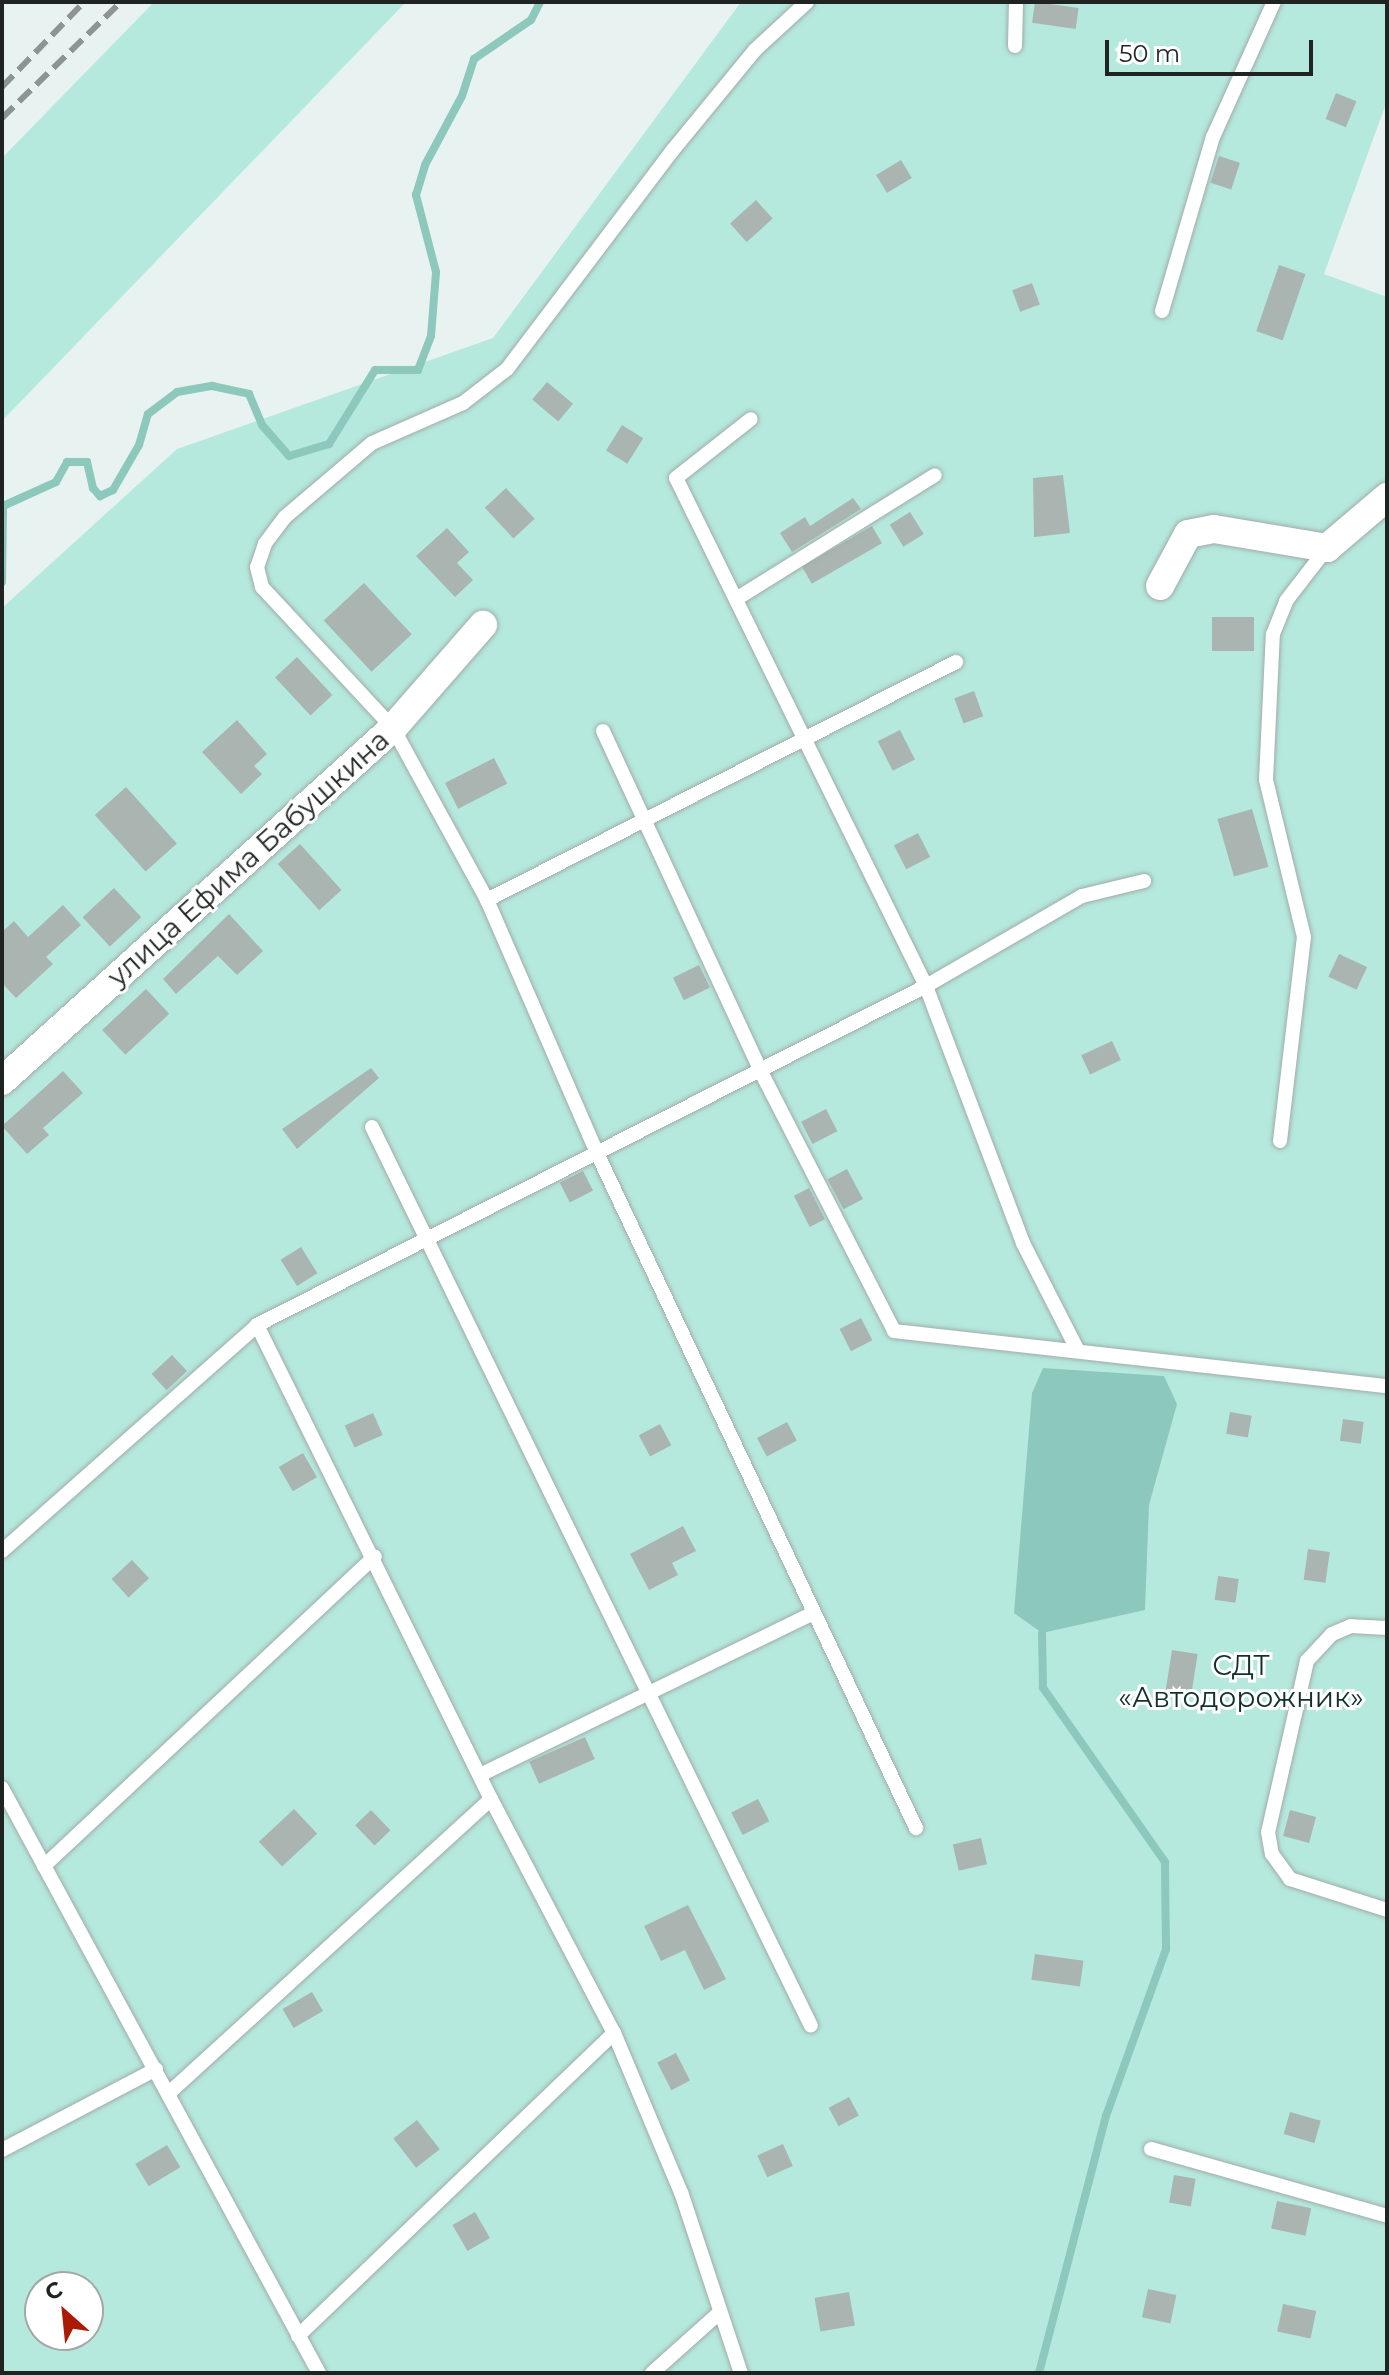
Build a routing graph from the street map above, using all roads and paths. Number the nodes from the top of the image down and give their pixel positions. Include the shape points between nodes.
1 (807, 2) edge
2 (1016, 2) edge
3 (1274, 2) edge
4 (1015, 46) dead end
5 (1162, 311) dead end
6 (751, 419) dead end
7 (935, 475) dead end
8 (1387, 497) edge
9 (1327, 548) junction
10 (1160, 586) dead end
11 (736, 599) junction
12 (483, 625) dead end
13 (956, 662) dead end
14 (393, 728) junction
15 (603, 731) dead end
16 (802, 740) junction
17 (644, 821) junction
18 (1144, 881) dead end
19 (487, 900) junction
20 (926, 986) junction
21 (760, 1070) junction
22 (2, 1081) edge
23 (372, 1127) dead end
24 (1280, 1141) dead end
25 (596, 1151) junction
26 (424, 1236) junction
27 (257, 1325) junction
28 (1078, 1351) junction
29 (1387, 1386) edge
30 (2, 1551) edge
31 (375, 1556) junction
32 (811, 1614) junction
33 (1387, 1628) edge
34 (646, 1690) junction
35 (482, 1774) junction
36 (2, 1788) edge
37 (491, 1799) junction
38 (916, 1828) dead end
39 (44, 1866) junction
40 (1387, 1910) edge
41 (811, 2026) dead end
42 (614, 2033) junction
43 (156, 2069) junction
44 (169, 2093) junction
45 (1151, 2149) dead end
46 (2, 2150) edge
47 (1387, 2216) edge
48 (719, 2313) junction
49 (298, 2336) junction
50 (319, 2373) edge
51 (652, 2373) edge
52 (741, 2373) edge

1 - 14 lane via 755,50 672,151 507,369 463,403 372,443 285,517 265,544 257,567 262,587
2 - 4 lane
3 - 5 lane via 1213,137
6 - 11 lane via 676,478
7 - 11 lane
8 - 9 street
9 - 10 street via 1214,529 1188,534
9 - 24 lane via 1286,601 1273,634 1266,780 1304,937
11 - 16 lane
12 - 14 street, улица Ефима Бабушкина
13 - 16 lane
14 - 19 lane
14 - 22 street, улица Ефима Бабушкина
15 - 17 lane
16 - 17 lane
16 - 20 lane
17 - 19 lane
17 - 21 lane
18 - 20 lane via 1082,896
19 - 25 lane
20 - 21 lane
20 - 28 lane via 1023,1243
21 - 25 lane
21 - 28 lane via 894,1331
23 - 26 lane
25 - 26 lane
25 - 32 lane
26 - 27 lane
26 - 34 lane
27 - 30 lane
27 - 31 lane
28 - 29 lane
31 - 35 lane
31 - 39 lane
32 - 34 lane
32 - 38 lane
33 - 40 lane via 1351,1626 1332,1634 1307,1661 1268,1832 1272,1854 1290,1879
34 - 35 lane
34 - 41 lane
35 - 37 lane
36 - 39 lane
37 - 42 lane
37 - 44 lane
39 - 43 lane
42 - 48 lane via 681,2192
42 - 49 lane
43 - 44 lane
43 - 46 lane
44 - 49 lane
45 - 47 lane
48 - 51 lane
48 - 52 lane
49 - 50 lane

